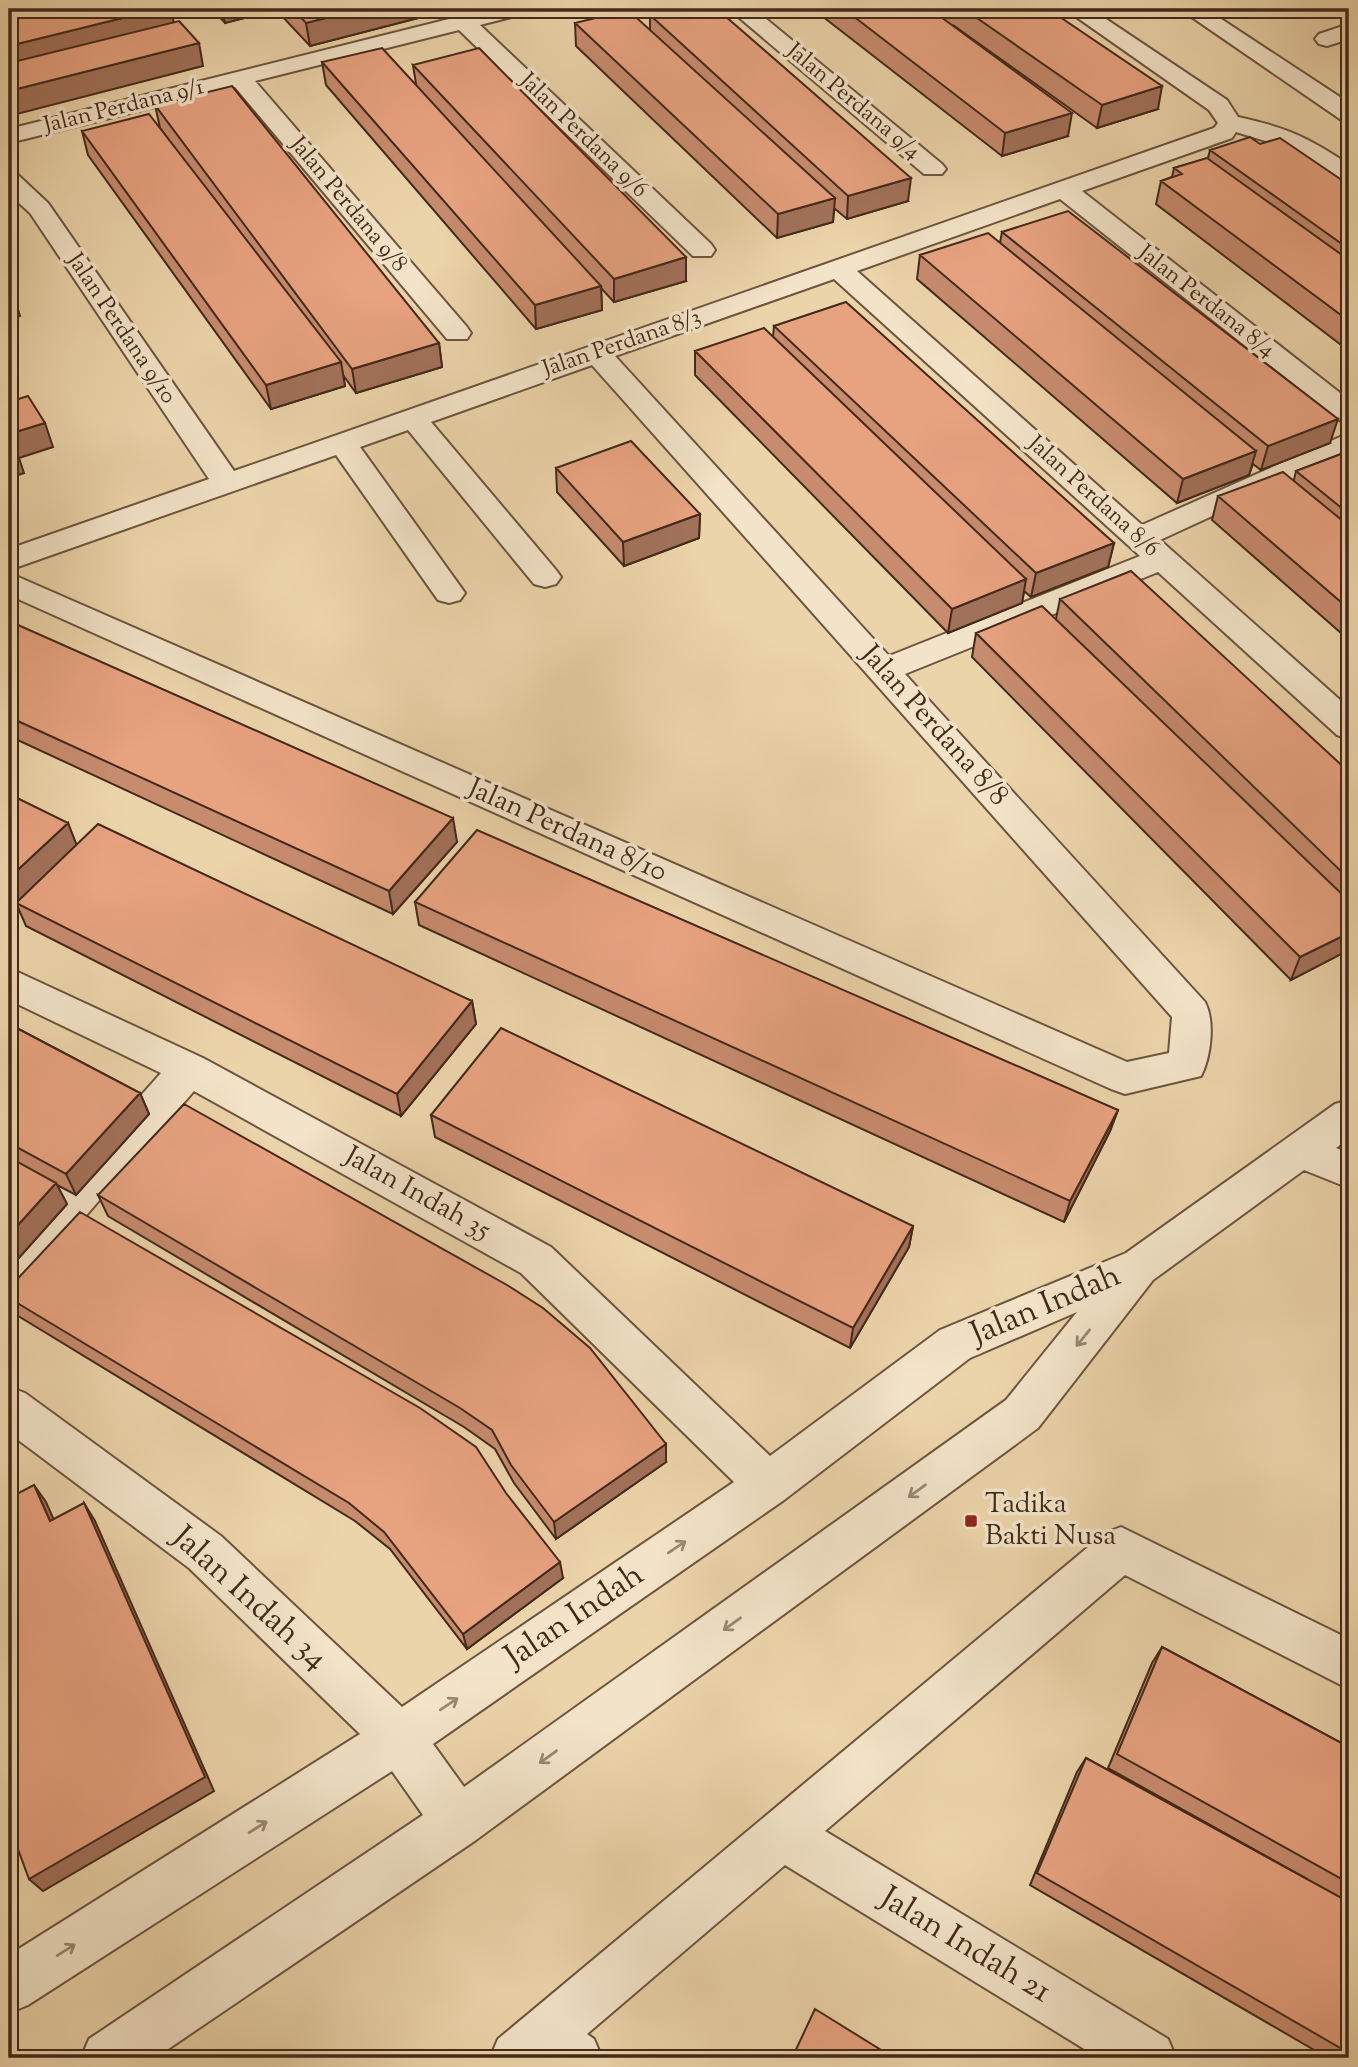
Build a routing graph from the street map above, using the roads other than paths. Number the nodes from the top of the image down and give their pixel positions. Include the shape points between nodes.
1 (19, 9) edge
2 (515, 9) edge
3 (740, 9) edge
4 (1076, 9) edge
5 (1191, 9) edge
6 (9, 11) edge
7 (464, 22) junction
8 (1349, 31) edge
9 (1327, 39) dead end
10 (240, 78) junction
11 (1347, 110) edge
12 (1230, 123) junction
13 (9, 135) edge
14 (933, 169) dead end
15 (1349, 176) edge
16 (9, 180) edge
17 (1063, 189) junction
18 (702, 250) dead end
19 (838, 268) junction
20 (457, 333) dead end
21 (597, 353) junction
22 (1349, 383) edge
23 (1321, 393) junction
24 (1349, 414) edge
25 (413, 418) junction
26 (1349, 442) edge
27 (342, 443) junction
28 (227, 483) junction
29 (1151, 549) junction
30 (9, 560) edge
31 (545, 577) dead end
32 (9, 583) edge
33 (449, 593) dead end
34 (884, 670) junction
35 (1349, 727) edge
36 (9, 983) edge
37 (189, 1069) junction
38 (1125, 1078) joint
39 (1349, 1116) edge
40 (1301, 1151) junction
41 (1349, 1171) edge
42 (1140, 1266) junction
43 (9, 1274) edge
44 (10, 1410) edge
45 (768, 1485) junction
46 (1349, 1665) edge
47 (399, 1738) junction
48 (458, 1822) junction
49 (782, 1834) junction
50 (9, 1986) edge
51 (545, 2051) edge
52 (108, 2058) edge
53 (1149, 2058) edge

1 - 6 street
2 - 7 street, Jalan Perdana 9/1
3 - 14 street, Jalan Perdana 9/4
4 - 12 street via 1218,105
5 - 11 street
7 - 10 street, Jalan Perdana 9/1
7 - 18 street, Jalan Perdana 9/6
8 - 9 street
10 - 13 street, Jalan Perdana 9/1
10 - 20 street, Jalan Perdana 9/8
12 - 15 street via 1304,145
12 - 17 street, Jalan Perdana 8/3 via 1223,133
16 - 28 street, Jalan Perdana 9/10 via 39,208
17 - 19 street, Jalan Perdana 8/3
17 - 23 street, Jalan Perdana 8/4
19 - 21 street, Jalan Perdana 8/3
19 - 29 street, Jalan Perdana 8/6
21 - 25 street, Jalan Perdana 8/3
21 - 34 street, Jalan Perdana 8/8
22 - 23 street
23 - 24 street, Jalan Perdana 8/4
25 - 27 street, Jalan Perdana 8/3
25 - 31 street
26 - 29 street
27 - 28 street, Jalan Perdana 8/3
27 - 33 street
28 - 30 street, Jalan Perdana 8/3
29 - 34 street
29 - 35 street, Jalan Perdana 8/6
32 - 38 street, Jalan Perdana 8/10
34 - 38 street, Jalan Perdana 8/8 via 1192,1013 1187,1065
36 - 37 street, Jalan Indah 35
37 - 43 street
37 - 45 street, Jalan Indah 35 via 536,1259
39 - 40 street
40 - 41 street
40 - 42 street
42 - 45 street, Jalan Indah via 955,1344
42 -> 48 street, Jalan Indah via 1022,1414
44 - 47 street, Jalan Indah 34 via 205,1552
47 -> 45 street, Jalan Indah
46 - 49 street via 1121,1549
47 - 48 street, Jalan Indah 34
50 -> 47 street, Jalan Indah
48 - 52 street, Jalan Indah
49 - 51 street
49 - 53 street, Jalan Indah 21

